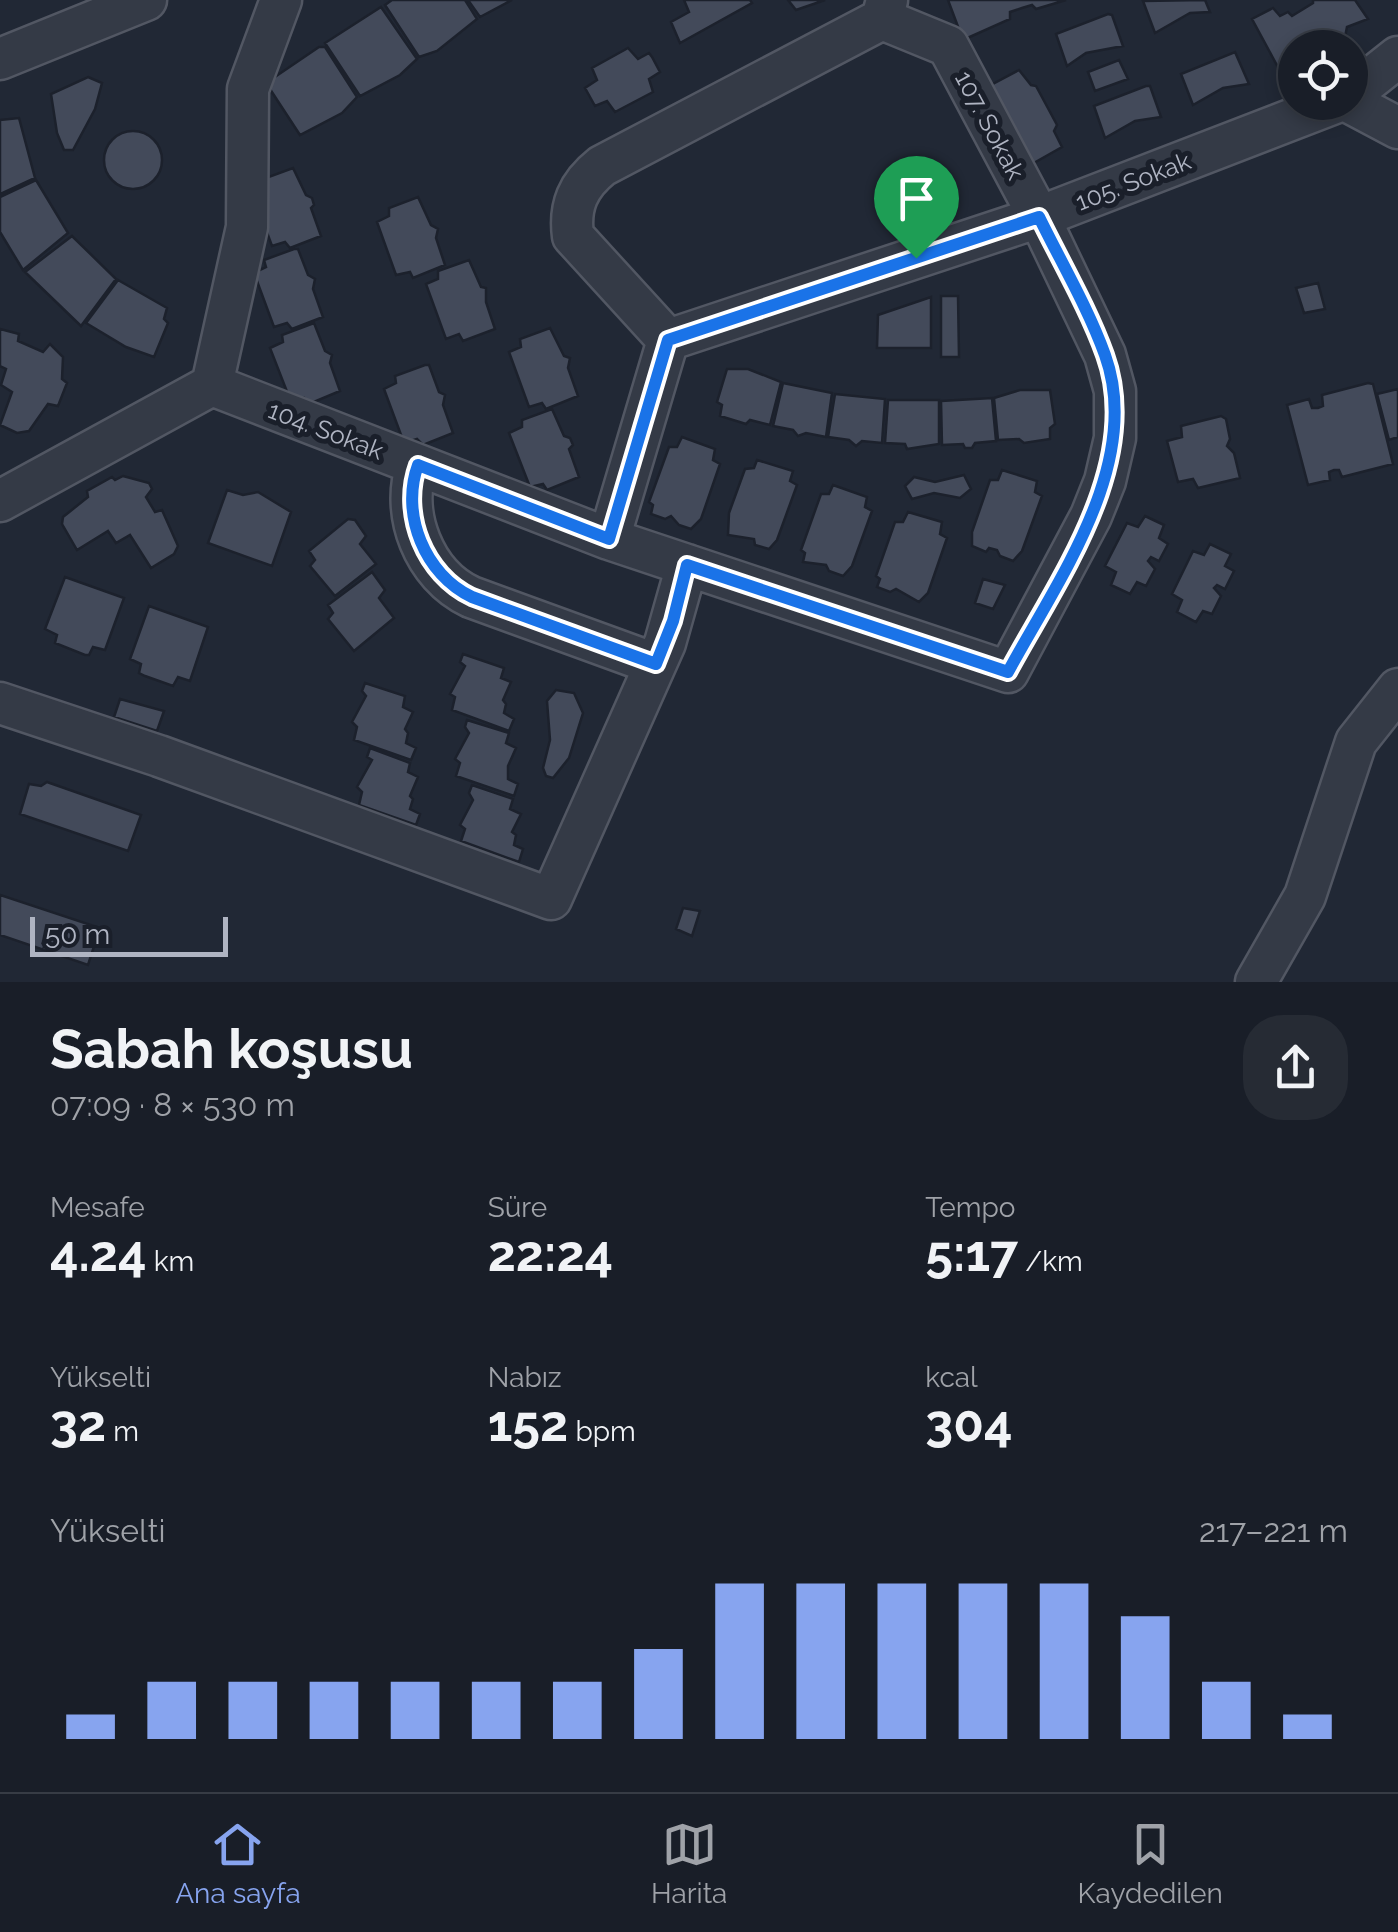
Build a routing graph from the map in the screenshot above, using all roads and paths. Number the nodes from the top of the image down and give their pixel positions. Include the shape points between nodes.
1 (146, 0) edge
2 (281, 0) edge
3 (884, 10) edge
4 (1398, 56) edge
5 (0, 59) edge
6 (1368, 80) edge
7 (1368, 112) edge
8 (1290, 120) edge
9 (1398, 128) edge
10 (1039, 217) junction
11 (668, 340) junction
12 (212, 386) junction
13 (418, 465) junction
14 (0, 501) edge
15 (609, 539) junction
16 (687, 565) junction
17 (656, 664) junction
18 (1008, 672) joint
19 (1398, 689) edge
20 (0, 704) edge
21 (1256, 982) edge

1 - 5 street
2 - 12 street via 248,89 248,227
3 - 10 street, 107. Sokak via 948,46
3 - 11 street via 602,166 578,191 574,236
4 - 6 street
7 - 9 street
8 - 10 street, 105. Sokak
10 - 11 street, 105. Sokak
10 - 18 street, 107. Sokak via 1105,355 1115,438 1092,516
11 - 15 street
12 - 13 street, 104. Sokak
12 - 14 street
13 - 15 street, 104. Sokak
13 - 17 street via 412,508 428,559 444,580 472,597
15 - 16 street, 104. Sokak
16 - 17 street
16 - 18 street, 104. Sokak
17 - 20 street via 552,900
19 - 21 street via 1356,742 1305,896

